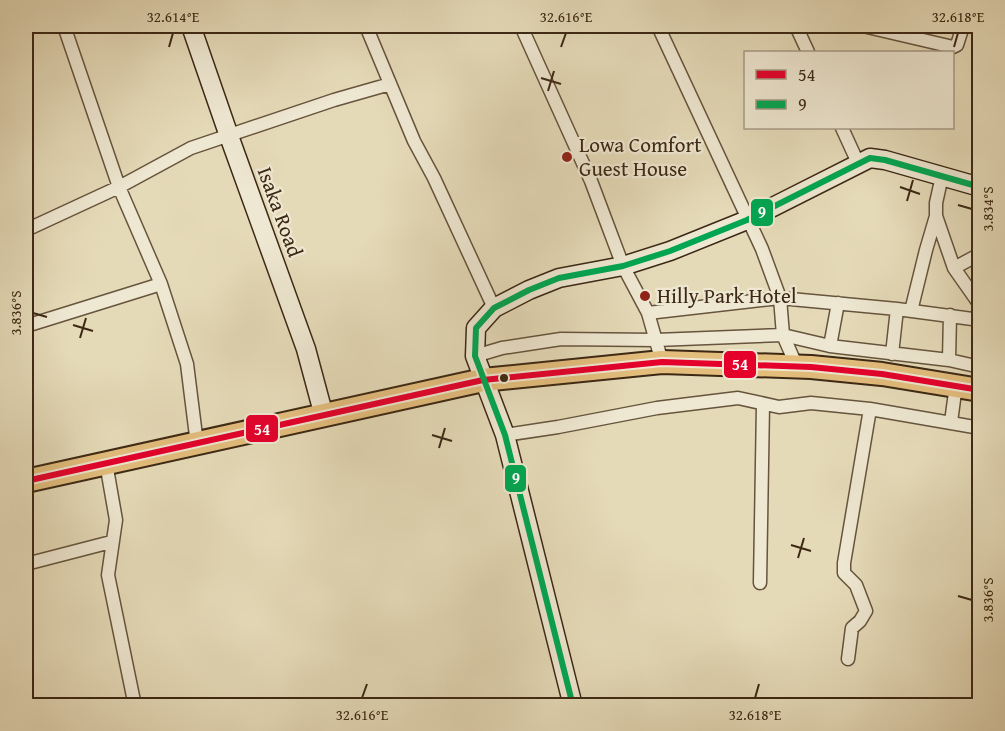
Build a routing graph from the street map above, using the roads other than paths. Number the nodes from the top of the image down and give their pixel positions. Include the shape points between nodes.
1 (64, 26) edge
2 (191, 26) edge
3 (366, 26) edge
4 (521, 26) edge
5 (658, 26) edge
6 (796, 26) edge
7 (862, 26) edge
8 (963, 26) edge
9 (808, 51) edge
10 (390, 84) junction
11 (842, 129) edge
12 (229, 135) junction
13 (858, 163) junction
14 (942, 176) junction
15 (119, 187) junction
16 (980, 187) edge
17 (936, 216) junction
18 (747, 220) junction
19 (26, 230) edge
20 (980, 254) edge
21 (623, 266) junction
22 (954, 268) junction
23 (161, 284) junction
24 (780, 298) junction
25 (838, 303) junction
26 (980, 305) edge
27 (494, 308) junction
28 (897, 309) junction
29 (911, 311) junction
30 (648, 313) junction
31 (950, 315) junction
32 (980, 320) edge
33 (26, 326) edge
34 (783, 335) junction
35 (830, 346) junction
36 (659, 351) junction
37 (892, 354) junction
38 (475, 356) junction
39 (949, 360) junction
40 (797, 367) junction
41 (980, 367) edge
42 (483, 380) junction
43 (956, 385) junction
44 (980, 390) edge
45 (763, 404) junction
46 (870, 409) junction
47 (324, 416) junction
48 (951, 422) junction
49 (980, 428) edge
50 (505, 435) junction
51 (197, 444) junction
52 (106, 463) junction
53 (26, 481) edge
54 (111, 542) junction
55 (26, 564) edge
56 (760, 583) dead end
57 (848, 659) dead end
58 (135, 705) edge
59 (573, 705) edge

1 - 15 street
2 - 12 street, Isaka Road
3 - 10 street
4 - 21 street via 591,181
5 - 18 street
6 - 9 street
7 - 8 street via 953,46 957,45
10 - 12 street
10 - 27 street
11 - 13 street
12 - 15 street via 191,148
12 - 47 street, Isaka Road via 306,349
13 - 14 street via 870,158 885,160
13 - 18 street
14 - 16 street
14 - 17 street
15 - 19 street
15 - 23 street
17 - 22 street
17 - 29 street
18 - 21 street
18 - 24 street
20 - 22 street
21 - 27 street via 559,278
21 - 30 street
22 - 26 street
23 - 33 street
23 - 51 street via 187,364
24 - 25 street
24 - 30 street
24 - 34 street
25 - 28 street
25 - 35 street
27 - 38 street via 476,328
28 - 29 street
28 - 37 street
29 - 31 street
30 - 36 street
31 - 32 street
31 - 39 street
34 - 35 street
34 - 36 street
34 - 40 street
35 - 37 street
36 - 38 street via 561,339
36 - 40 highway
36 - 42 highway
37 - 39 street
38 - 42 street
39 - 41 street
40 - 43 highway
42 - 47 highway
42 - 50 street
43 - 44 highway
43 - 48 street
45 - 46 street via 779,407 811,403
45 - 50 street via 738,398 715,400
45 - 56 street
46 - 48 street
46 - 57 street via 844,563 844,573 856,585 866,611 852,628
47 - 51 highway
48 - 49 street
50 - 59 street
51 - 52 highway
52 - 53 highway
52 - 54 street via 116,520
54 - 55 street
54 - 58 street via 108,575

